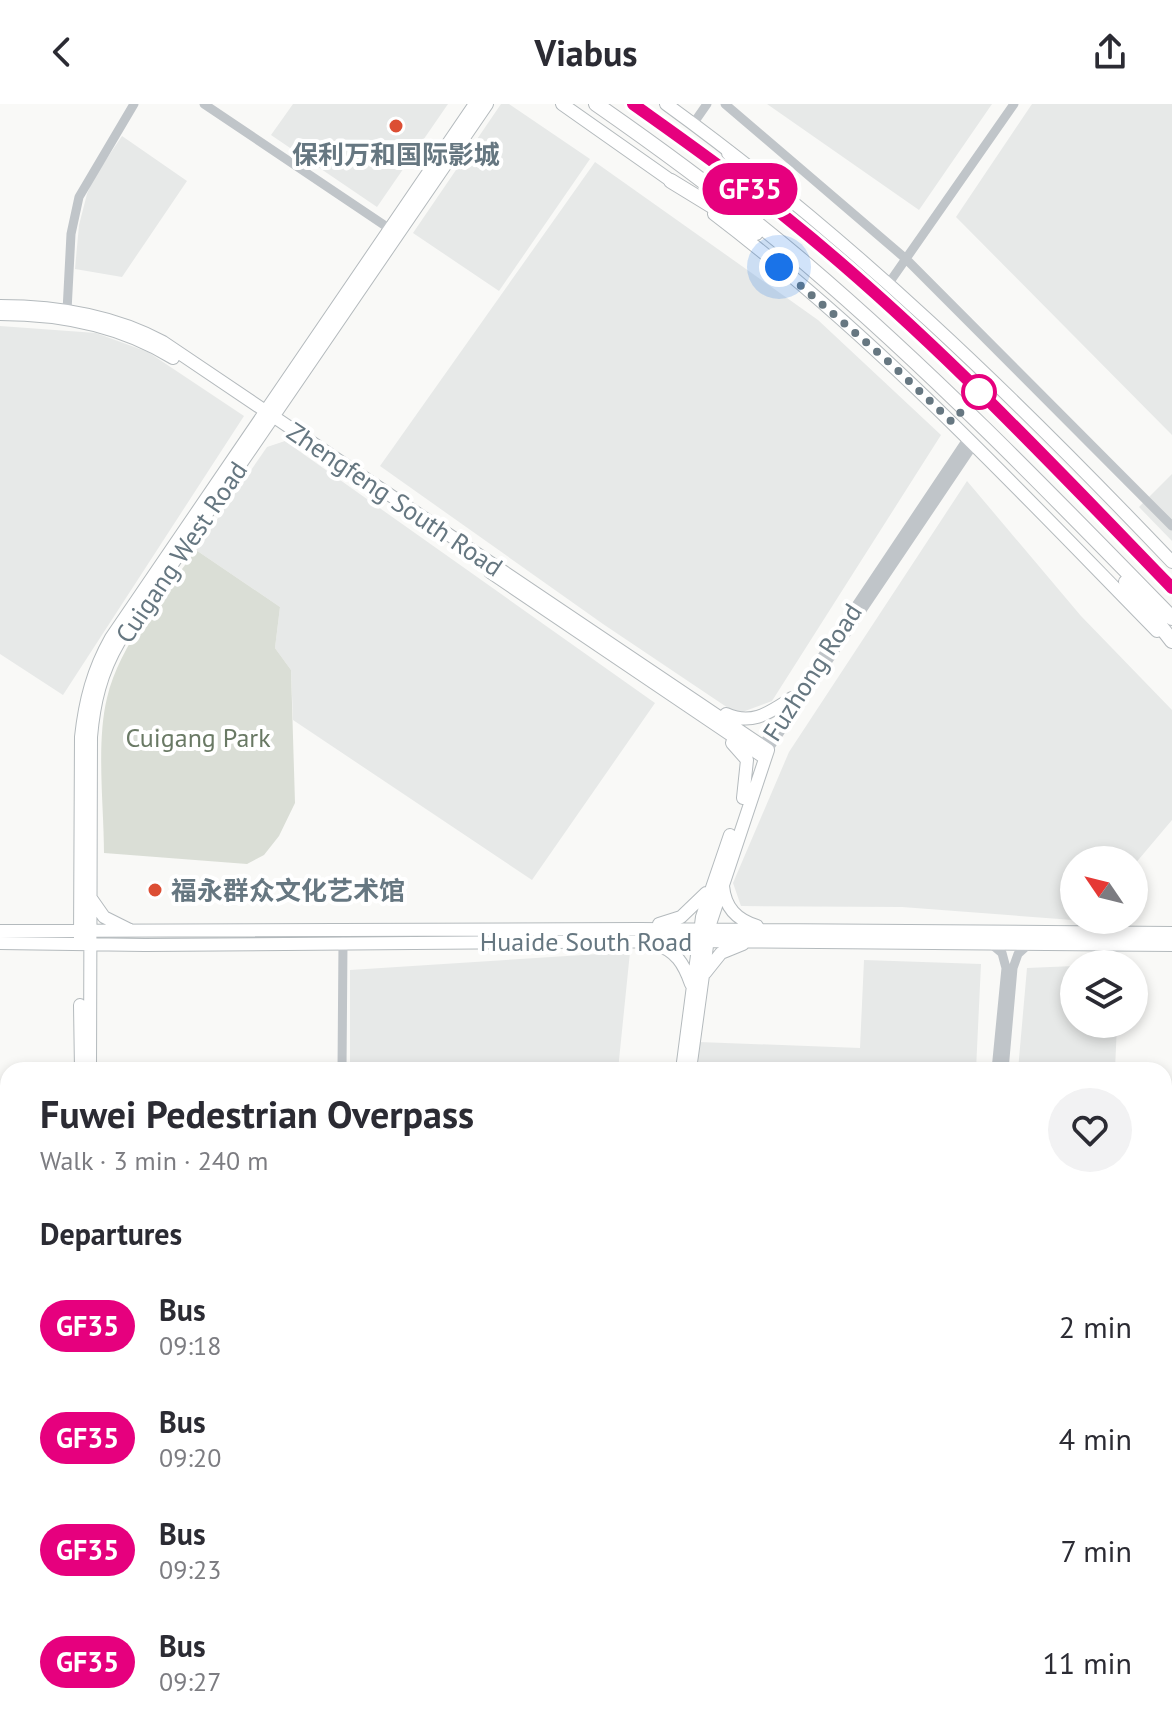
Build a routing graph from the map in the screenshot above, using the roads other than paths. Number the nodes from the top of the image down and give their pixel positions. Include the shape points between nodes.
1 (134, 104) edge
2 (204, 104) edge
3 (483, 104) edge
4 (562, 104) edge
5 (596, 104) edge
6 (633, 104) edge
7 (666, 104) edge
8 (707, 104) edge
9 (725, 104) edge
10 (1014, 104) edge
11 (693, 124) junction
12 (729, 153) junction
13 (671, 181) junction
14 (789, 219) junction
15 (390, 229) junction
16 (906, 259) junction
17 (804, 262) junction
18 (889, 283) junction
19 (0, 306) edge
20 (67, 311) junction
21 (0, 314) edge
22 (267, 417) junction
23 (971, 441) junction
24 (1172, 526) edge
25 (1089, 533) junction
26 (1127, 541) junction
27 (1172, 562) edge
28 (1172, 576) edge
29 (1172, 588) edge
30 (1172, 618) edge
31 (1172, 644) edge
32 (661, 688) junction
33 (792, 698) junction
34 (695, 700) junction
35 (764, 752) junction
36 (743, 798) junction
37 (718, 884) junction
38 (89, 895) junction
39 (772, 929) junction
40 (0, 931) edge
41 (141, 932) junction
42 (1168, 932) edge
43 (637, 935) junction
44 (703, 935) junction
45 (84, 938) junction
46 (761, 941) junction
47 (343, 942) junction
48 (0, 943) edge
49 (990, 943) junction
50 (1030, 943) junction
51 (1172, 945) edge
52 (697, 982) junction
53 (81, 1062) edge
54 (90, 1062) edge
55 (342, 1062) edge
56 (683, 1062) edge
57 (691, 1062) edge
58 (997, 1062) edge
59 (1005, 1062) edge

1 - 20 street via 79,197 71,234
2 - 15 street
3 - 15 main road, Cuigang West Road
3 - 22 main road, Cuigang West Road
4 - 13 main road
5 - 17 highway via 678,161
6 - 14 highway
7 - 11 main road
8 - 11 street
9 - 16 street
10 - 16 street
11 - 12 main road
12 - 14 highway
12 - 18 main road
13 - 17 highway
13 - 23 main road via 834,313
14 - 26 highway via 953,366
15 - 22 main road, Cuigang West Road
16 - 18 street
16 - 24 street
17 - 25 highway via 963,407
18 - 27 main road
19 - 20 main road, Zhengfeng South Road
20 - 22 main road, Zhengfeng South Road via 148,334
21 - 22 main road, Zhengfeng South Road via 66,319 131,336
22 - 32 main road, Zhengfeng South Road
22 - 34 main road, Zhengfeng South Road
22 - 38 main road, Cuigang West Road via 119,642 99,684 91,737
22 - 45 main road, Cuigang West Road via 111,638 90,682 81,737
23 - 31 main road
23 - 33 street, Fuzhong Road
23 - 35 street, Fuzhong Road
25 - 30 highway
25 - 31 highway
26 - 28 highway
26 - 29 highway
32 - 35 main road, Zhengfeng South Road
32 - 36 main road via 671,702 743,753
33 - 34 main road via 749,720
33 - 35 street, Fuzhong Road
34 - 35 main road, Zhengfeng South Road
35 - 36 main road, Fuzhong Road
35 - 37 main road, Fuzhong Road
36 - 37 main road, Fuzhong Road
37 - 39 main road via 733,914
37 - 43 main road via 689,912
37 - 44 main road, Fuzhong Road
38 - 41 main road via 104,917
38 - 45 main road, Cuigang West Road
39 - 42 main road, Huaide South Road
39 - 44 main road, Huaide South Road
40 - 45 main road, Huaide South Road
41 - 43 main road, Huaide South Road
41 - 45 main road, Huaide South Road
43 - 44 main road, Huaide South Road
43 - 47 main road, Huaide South Road
43 - 52 main road via 672,952
44 - 46 main road, Huaide South Road
44 - 52 main road, Fuzhong Road
45 - 47 main road, Huaide South Road
45 - 48 main road, Huaide South Road
45 - 53 main road, Cuigang West Road
45 - 54 main road, Cuigang West Road
46 - 49 main road, Huaide South Road
46 - 52 main road via 721,953
47 - 55 street
49 - 50 main road, Huaide South Road
49 - 58 street via 1002,953 1006,968
50 - 51 main road, Huaide South Road
50 - 59 street via 1013,968
52 - 56 main road, Fuzhong Road
52 - 57 main road, Fuzhong Road

